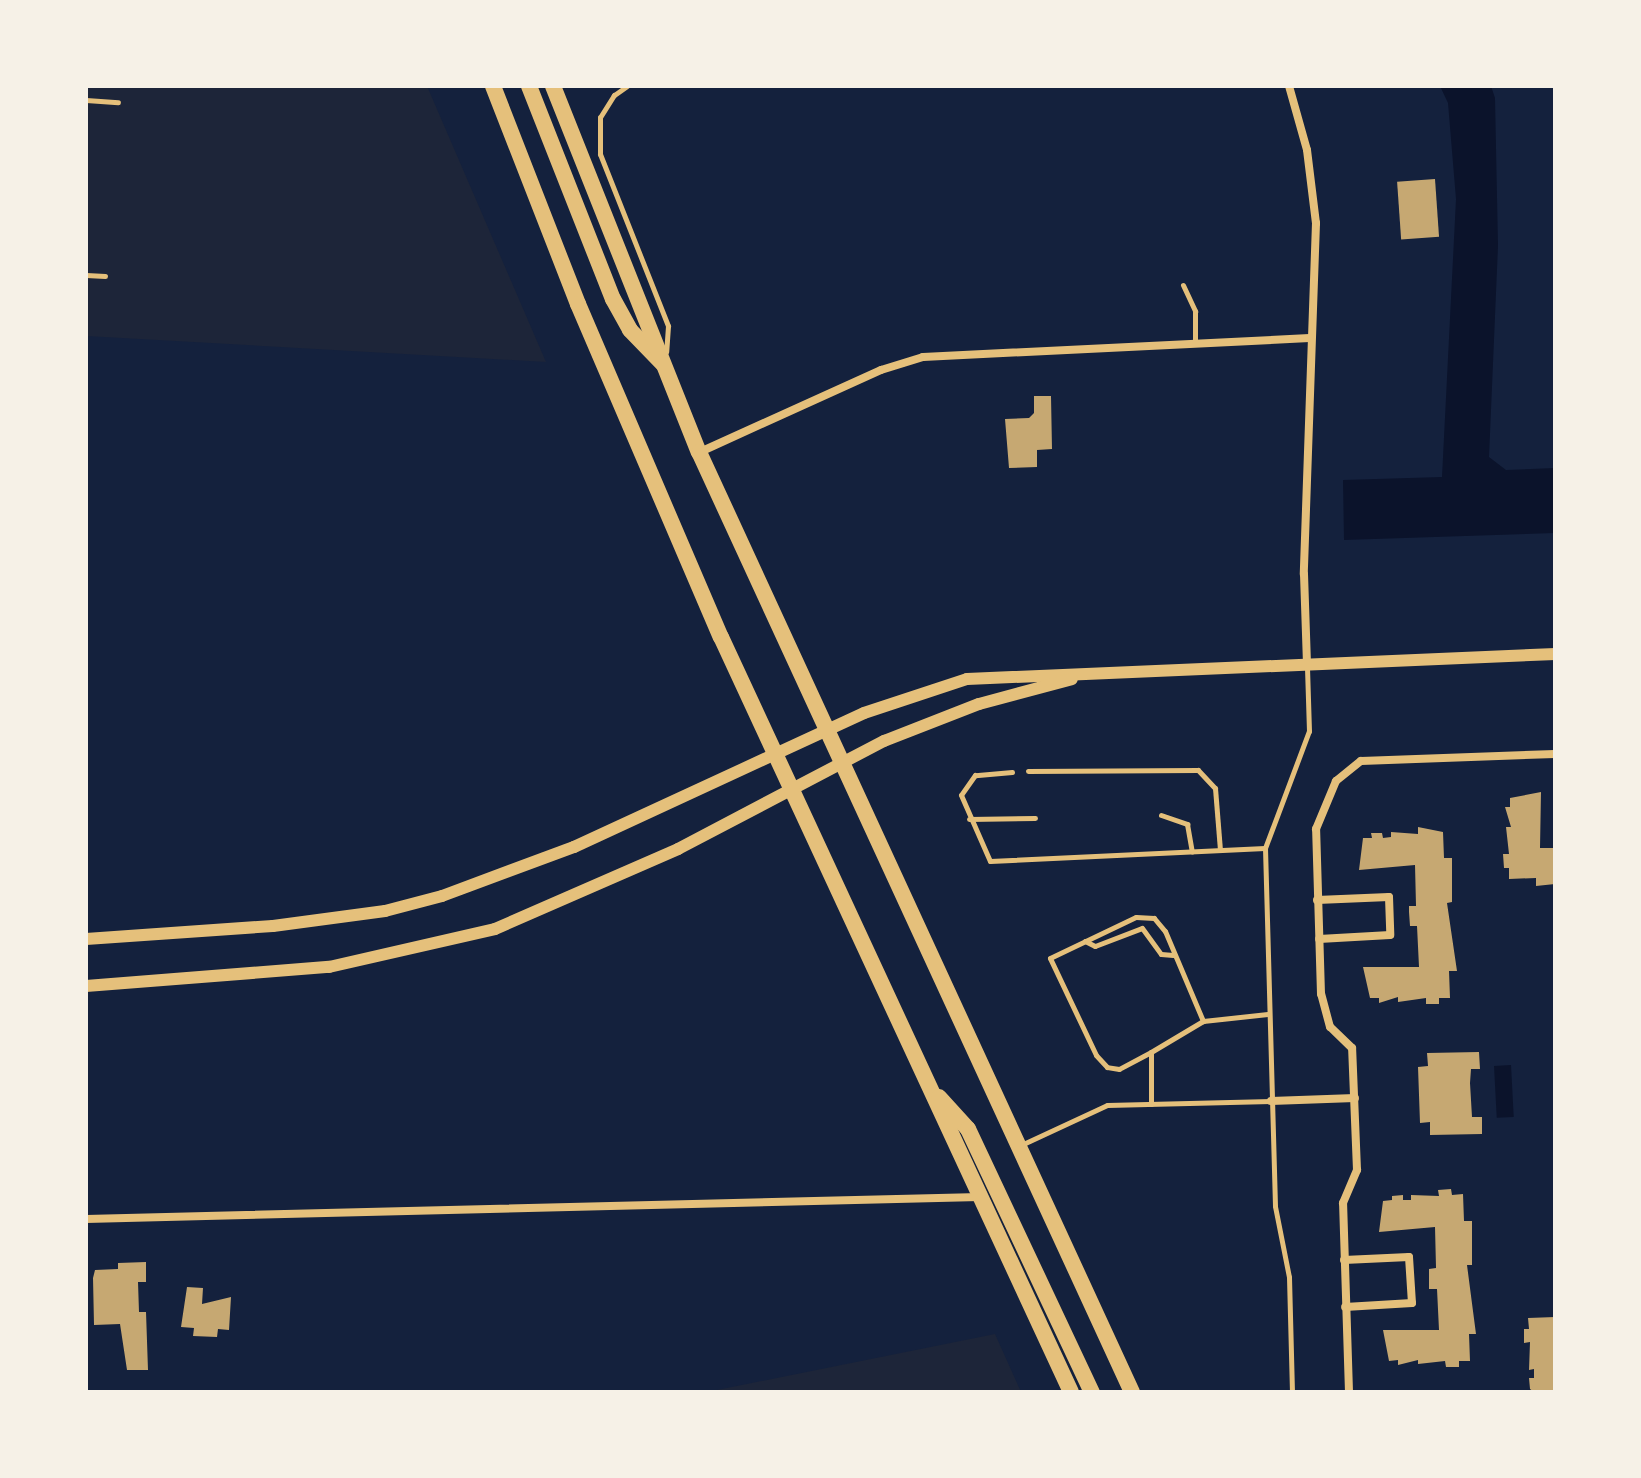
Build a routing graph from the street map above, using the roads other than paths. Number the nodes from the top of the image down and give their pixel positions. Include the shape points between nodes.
1 (493, 86) edge
2 (529, 86) edge
3 (553, 86) edge
4 (627, 86) edge
5 (1289, 86) edge
6 (86, 100) edge
7 (118, 102) dead end
8 (86, 275) edge
9 (105, 276) dead end
10 (1183, 285) dead end
11 (1310, 338) junction
12 (1195, 344) junction
13 (665, 365) junction
14 (699, 452) junction
15 (1555, 654) edge
16 (1307, 664) junction
17 (1090, 674) junction
18 (825, 732) junction
19 (775, 754) junction
20 (1555, 754) edge
21 (841, 766) junction
22 (1028, 771) dead end
23 (1012, 772) dead end
24 (793, 792) junction
25 (1161, 815) dead end
26 (1035, 818) dead end
27 (969, 819) junction
28 (1265, 848) junction
29 (1220, 850) junction
30 (1192, 852) junction
31 (1317, 900) junction
32 (86, 939) edge
33 (1319, 939) junction
34 (1085, 941) junction
35 (1173, 955) junction
36 (86, 986) edge
37 (1268, 1014) junction
38 (1203, 1021) junction
39 (1151, 1052) junction
40 (928, 1084) junction
41 (1355, 1098) junction
42 (1271, 1101) junction
43 (1151, 1104) junction
44 (1018, 1147) junction
45 (980, 1197) junction
46 (86, 1219) edge
47 (1344, 1260) junction
48 (1345, 1307) junction
49 (1071, 1392) edge
50 (1092, 1392) edge
51 (1132, 1392) edge
52 (1292, 1392) edge
53 (1349, 1392) edge

1 - 19 main road via 629,426
2 - 13 main road via 613,299 630,330
3 - 13 main road
4 - 13 lane via 600,117 600,154 668,326
5 - 11 street via 1307,150 1315,211
6 - 7 lane
8 - 9 lane
10 - 12 lane via 1195,311
11 - 12 street
11 - 16 street
12 - 14 street via 923,357 881,370
13 - 14 main road
14 - 18 main road
15 - 16 street
16 - 17 street
16 - 28 lane via 1309,731
17 - 18 street via 940,685
17 - 21 street via 979,704 884,741
18 - 19 street
18 - 21 main road
19 - 24 main road
19 - 32 street via 574,847 442,896 385,911 273,926
20 - 31 street via 1361,761 1348,768 1336,781 1316,829
21 - 24 street
21 - 44 main road
22 - 29 lane via 1198,770 1215,788
23 - 27 lane via 975,775 964,784 961,802
24 - 36 street via 563,903 495,929 329,967
24 - 40 main road
25 - 30 lane via 1187,824
26 - 27 lane
27 - 30 lane via 990,861
28 - 29 lane
28 - 37 lane
29 - 30 lane
31 - 33 street
31 - 33 street via 1389,897 1390,935
33 - 41 street via 1321,994 1330,1027 1352,1048
34 - 35 lane via 1095,946 1142,928 1161,954
34 - 35 lane via 1136,917 1154,918
34 - 39 lane via 1050,958 1096,1055 1107,1067 1119,1069
35 - 38 lane
37 - 38 lane
37 - 42 lane
38 - 39 lane
39 - 43 lane
40 - 45 main road
40 - 50 main road via 968,1129
41 - 42 street
41 - 47 street via 1357,1170 1343,1203
42 - 43 lane
42 - 52 lane via 1275,1206 1289,1277
43 - 44 lane via 1107,1105
44 - 51 main road
45 - 46 street
45 - 49 main road
47 - 48 street
47 - 48 street via 1409,1257 1412,1303
48 - 53 street

